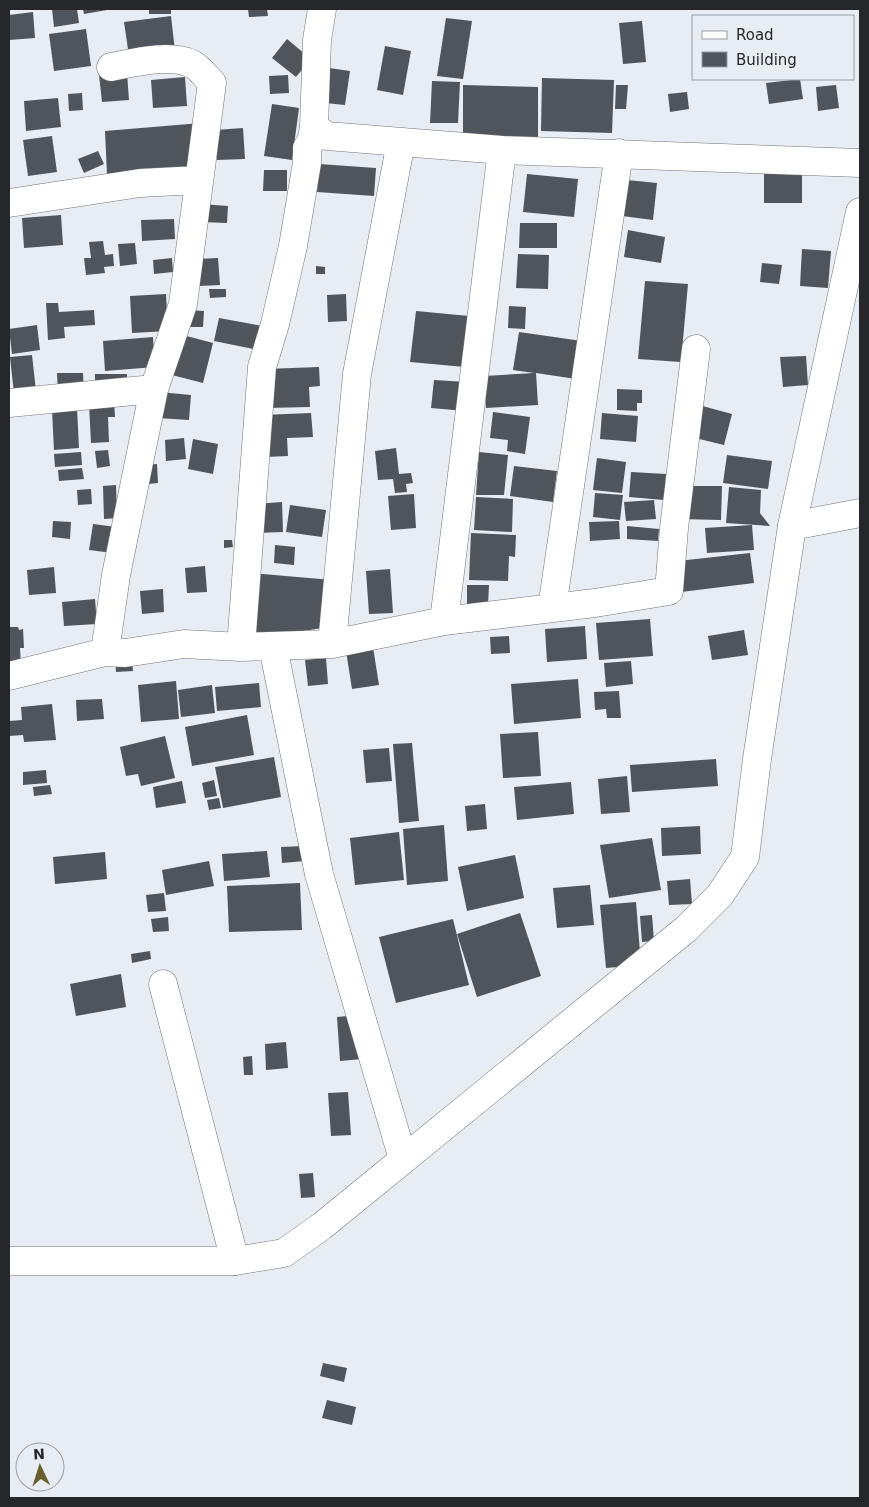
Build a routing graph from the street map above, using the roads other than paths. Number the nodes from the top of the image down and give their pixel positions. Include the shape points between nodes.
1 (322, 9) edge
2 (111, 67) dead end
3 (314, 128) junction
4 (400, 142) junction
5 (502, 150) junction
6 (619, 154) junction
7 (860, 163) edge
8 (198, 180) junction
9 (9, 203) edge
10 (860, 212) edge
11 (696, 350) dead end
12 (154, 389) junction
13 (9, 402) edge
14 (860, 512) edge
15 (792, 526) junction
16 (552, 608) junction
17 (444, 621) junction
18 (332, 644) junction
19 (273, 647) junction
20 (241, 648) junction
21 (105, 652) junction
22 (9, 676) edge
23 (163, 984) dead end
24 (403, 1159) junction
25 (9, 1261) edge
26 (235, 1261) junction

1 - 3 street via 316,40
2 - 8 street via 148,60 176,60 192,64 212,83
3 - 4 street via 327,136
3 - 20 street via 307,148 292,246 262,367
4 - 5 street
4 - 18 street via 357,374
5 - 6 street
5 - 17 street
6 - 7 street
6 - 16 street
8 - 9 street via 140,183
8 - 12 street via 182,304
10 - 15 street
11 - 16 street via 669,591
12 - 13 street
12 - 21 street via 116,575
14 - 15 street
15 - 24 street via 745,857 733,878 686,929
16 - 17 street
17 - 18 street
18 - 19 street
19 - 20 street
19 - 24 street via 319,874
20 - 21 street via 184,644 125,653
21 - 22 street
23 - 26 street
24 - 26 street via 284,1253
25 - 26 street

